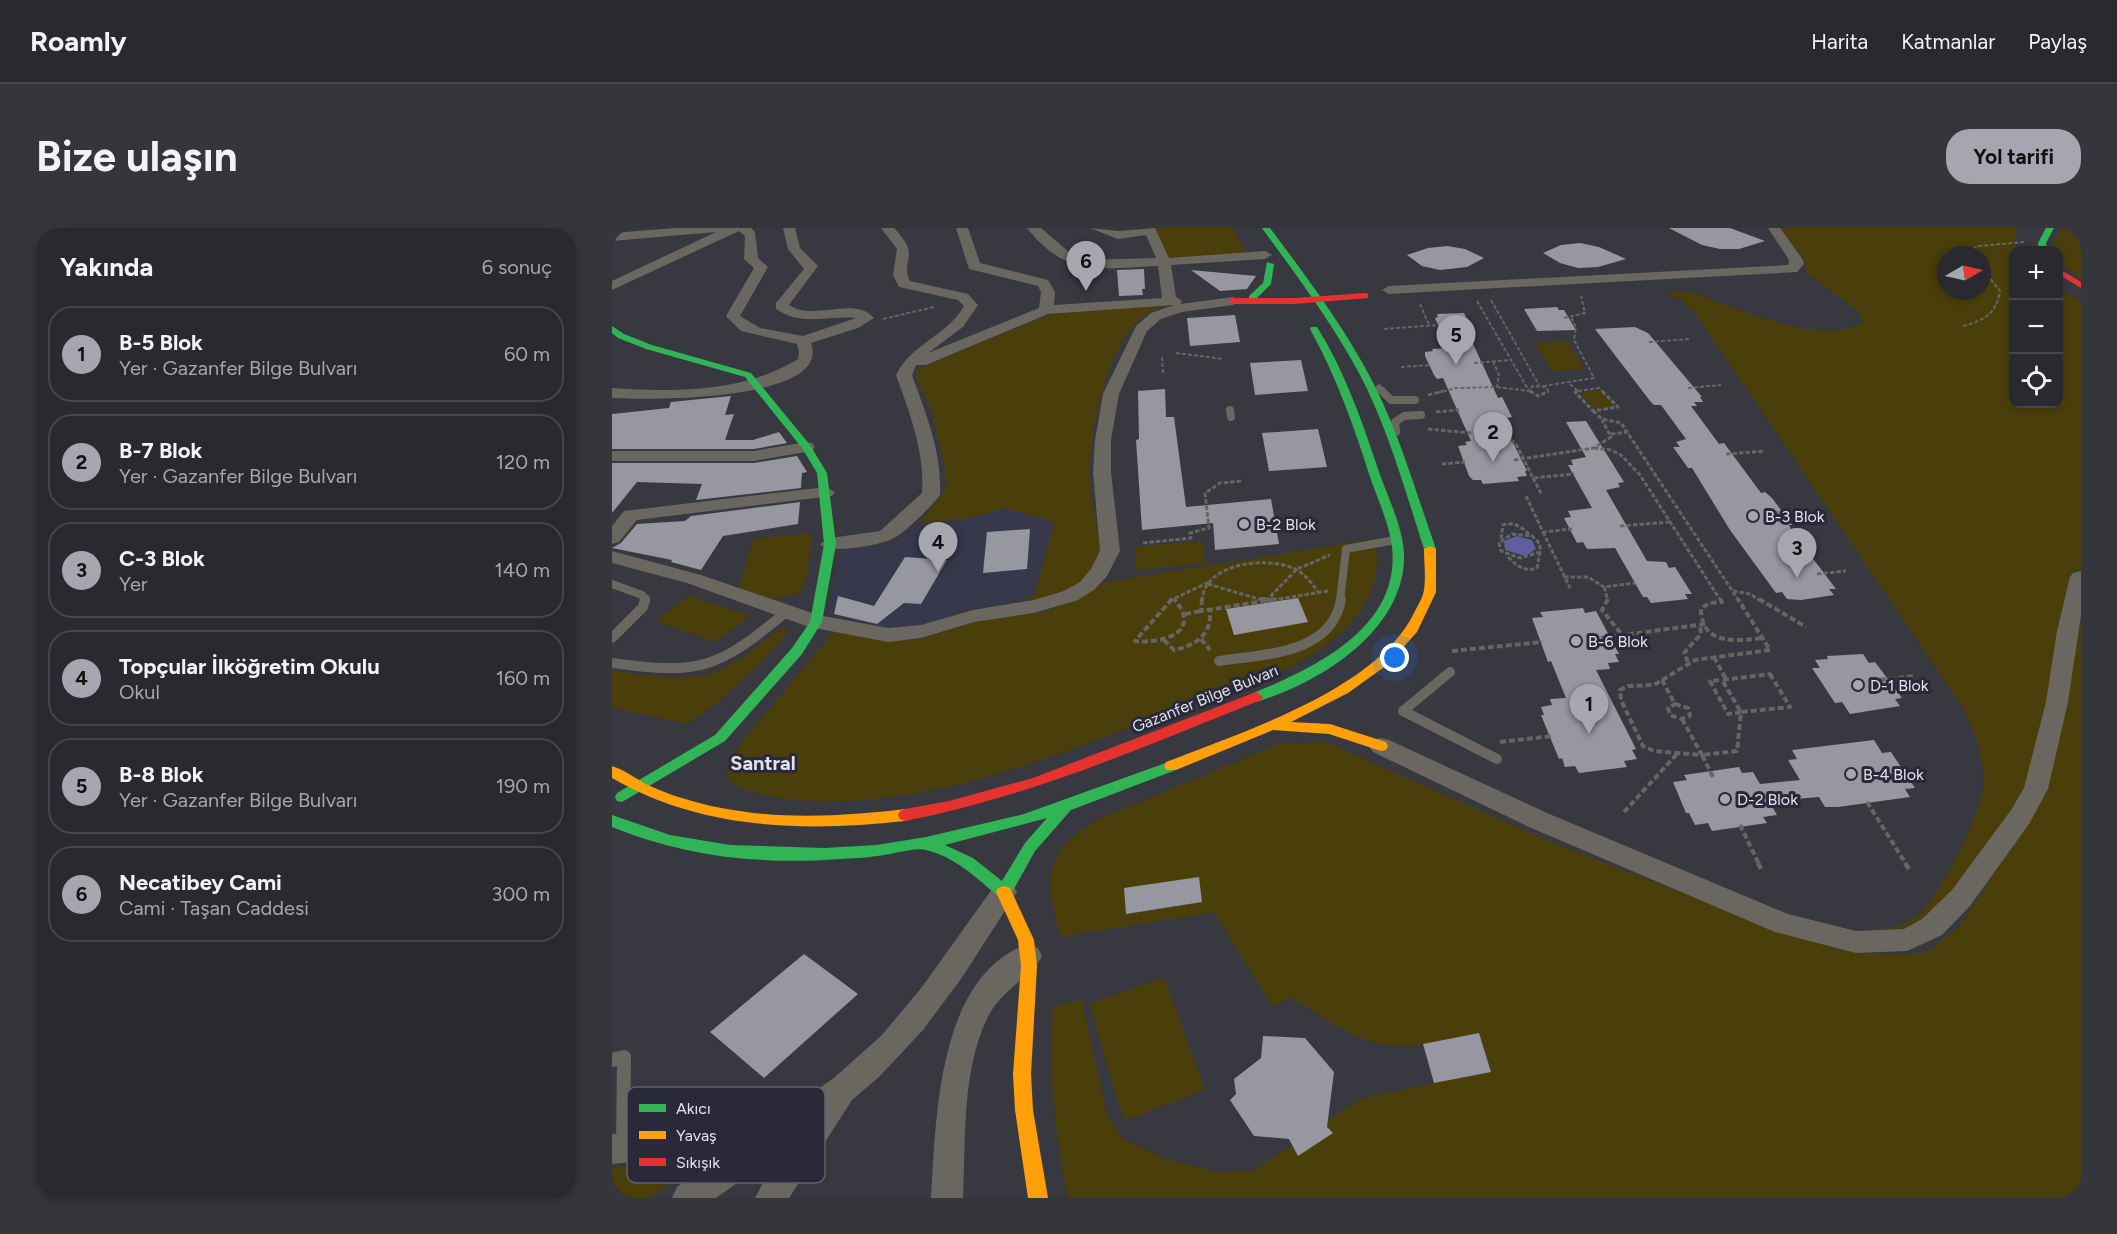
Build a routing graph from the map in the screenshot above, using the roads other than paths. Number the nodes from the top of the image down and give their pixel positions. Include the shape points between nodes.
1 (723, 228) edge
2 (735, 228) edge
3 (743, 228) edge
4 (789, 228) edge
5 (887, 228) edge
6 (962, 228) edge
7 (1033, 228) edge
8 (1096, 228) edge
9 (1266, 228) edge
10 (1774, 228) edge
11 (2050, 228) edge
12 (1149, 230) edge
13 (612, 237) edge
14 (2042, 246) edge
15 (1265, 255) junction
16 (1164, 262) junction
17 (2063, 273) edge
18 (2063, 283) edge
19 (612, 286) edge
20 (2081, 286) edge
21 (1322, 290) junction
22 (1389, 290) joint
23 (1363, 292) junction
24 (2081, 295) edge
25 (1293, 298) junction
26 (1252, 300) junction
27 (1233, 301) junction
28 (1170, 302) junction
29 (1046, 310) junction
30 (615, 332) edge
31 (1342, 335) junction
32 (1320, 338) junction
33 (803, 341) junction
34 (1356, 357) junction
35 (906, 368) junction
36 (756, 383) junction
37 (612, 393) edge
38 (654, 396) junction
39 (1415, 399) road end
40 (612, 401) edge
41 (1425, 413) road end
42 (806, 447) junction
43 (612, 456) edge
44 (1411, 490) junction
45 (826, 492) junction
46 (612, 538) edge
47 (1395, 540) junction
48 (830, 544) junction
49 (612, 557) edge
50 (2080, 577) edge
51 (612, 584) edge
52 (786, 612) junction
53 (816, 622) junction
54 (612, 638) edge
55 (1219, 661) dead end
56 (612, 663) edge
57 (1378, 666) junction
58 (1450, 672) dead end
59 (768, 684) junction
60 (1362, 694) dead end
61 (723, 715) dead end
62 (1364, 726) dead end
63 (1262, 727) junction
64 (720, 738) junction
65 (1381, 746) junction
66 (1497, 759) dead end
67 (703, 764) dead end
68 (629, 766) dead end
69 (613, 773) edge
70 (636, 789) junction
71 (705, 794) dead end
72 (612, 804) edge
73 (1068, 805) junction
74 (718, 812) junction
75 (612, 821) edge
76 (658, 839) junction
77 (624, 841) dead end
78 (930, 845) junction
79 (1004, 892) junction
80 (1028, 956) junction
81 (612, 1060) edge
82 (847, 1086) junction
83 (825, 1101) edge
84 (825, 1117) edge
85 (618, 1149) edge
86 (709, 1183) edge
87 (780, 1183) edge
88 (1035, 1192) edge
89 (688, 1198) edge
90 (771, 1198) edge
91 (947, 1198) edge

1 - 13 street
2 - 19 street
3 - 33 street via 751,235 751,259 760,267 734,311 736,321 758,332
4 - 33 street via 794,249 811,269 781,306 798,316 855,314 867,318
5 - 35 street via 904,247 900,275 904,284 967,299 972,305 966,316
6 - 29 street via 968,237 974,266 1043,283 1048,292
7 - 16 street via 1078,263
8 - 12 street via 1118,235
9 - 21 main road
10 - 22 street via 1797,260 1792,269
11 - 14 main road
12 - 16 street
15 - 16 street
15 - 25 main road, Gazanfer Bilge Bulvarı
15 - 26 main road via 1267,284
16 - 28 street
17 - 20 main road
18 - 24 main road
21 - 23 main road
21 - 25 main road
21 - 31 main road
22 - 23 main road
23 - 31 main road via 1344,308
25 - 26 main road
25 - 32 main road, Gazanfer Bilge Bulvarı
26 - 27 main road
26 - 32 main road via 1293,318
27 - 28 street
27 - 53 street via 1180,308 1156,316 1141,329 1129,352 1111,394 1103,440 1102,472 1110,551 1100,572 1084,588 1060,602 976,615 912,633 878,634 837,622
28 - 29 street
29 - 35 street
30 - 36 main road via 649,347 740,370
31 - 34 main road
32 - 47 main road, Gazanfer Bilge Bulvarı via 1351,402
33 - 36 street via 805,361 786,373
34 - 39 lane via 1388,398
34 - 44 main road via 1392,435
35 - 48 street via 905,379 925,433 931,495 888,535
36 - 38 street
36 - 42 main road
37 - 38 street
38 - 40 street
41 - 44 lane via 1399,418 1394,425
42 - 43 street via 742,457
42 - 45 main road via 822,473
44 - 57 main road via 1430,547 1432,589 1408,638
45 - 46 street via 631,515
45 - 48 main road
47 - 55 lane via 1346,549 1335,621 1309,643
47 - 74 main road, Gazanfer Bilge Bulvarı via 1399,554 1396,581 1371,628 1320,668 1260,694 1047,778 959,805 867,821 783,820
48 - 53 main road
49 - 52 street via 694,579
50 - 65 street via 2036,789 2020,818 1961,898 1932,927 1907,940 1856,942 1784,924 1538,820
51 - 54 lane via 646,600
52 - 53 street
52 - 56 lane via 739,649 708,665 676,669
53 - 59 main road
57 - 60 main road
57 - 63 main road via 1350,685
58 - 66 lane via 1403,711
59 - 61 main road
59 - 64 main road
62 - 65 main road
63 - 65 main road via 1307,724 1341,730
63 - 73 main road
64 - 67 main road
64 - 70 main road
68 - 69 main road
69 - 70 main road, Gazanfer Bilge Bulvarı
70 - 72 main road
70 - 74 main road, Gazanfer Bilge Bulvarı via 665,801
71 - 74 main road
73 - 78 main road
73 - 79 main road via 1040,831
75 - 76 main road
76 - 77 main road
76 - 78 main road via 718,849 820,855
78 - 79 main road via 968,862
79 - 80 main road via 1023,932
79 - 82 street via 932,996 898,1037
80 - 88 main road via 1022,1074
80 - 91 street via 996,983 964,1046 953,1098
81 - 85 lane via 624,1057
82 - 83 street
82 - 84 street
86 - 89 street
87 - 90 street

